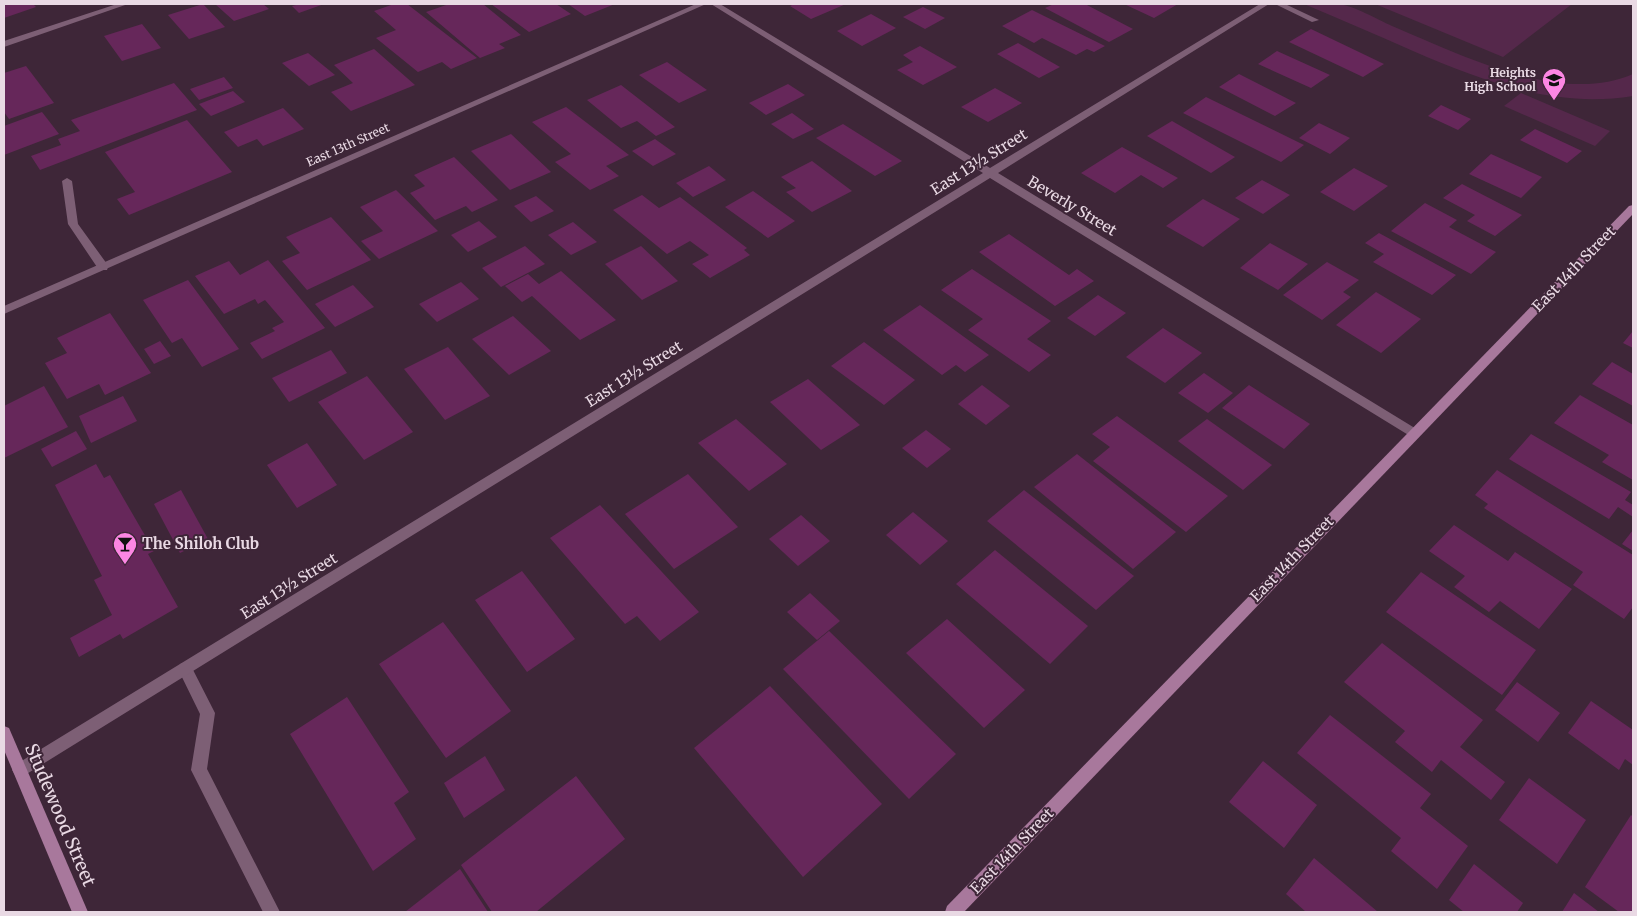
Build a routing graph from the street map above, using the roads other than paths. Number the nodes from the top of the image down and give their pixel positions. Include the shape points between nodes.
1 (124, 4) edge
2 (702, 4) edge
3 (715, 4) edge
4 (1265, 4) edge
5 (1279, 4) edge
6 (1315, 20) dead end
7 (4, 44) edge
8 (991, 174) junction
9 (67, 181) dead end
10 (1633, 208) edge
11 (103, 266) junction
12 (4, 310) edge
13 (1414, 433) junction
14 (185, 669) junction
15 (4, 733) edge
16 (20, 770) junction
17 (76, 911) edge
18 (272, 912) edge
19 (953, 912) edge

1 - 7 street
2 - 11 street, East 13th Street
3 - 8 street, Beverly Street
4 - 8 street, East 13½ Street
5 - 6 street
8 - 13 street, Beverly Street
8 - 14 street, East 13½ Street
9 - 11 street via 73,224
10 - 13 street, East 14th Street
11 - 12 street, East 13th Street
13 - 19 street, East 14th Street
14 - 16 street, East 13½ Street
14 - 18 street via 208,713 199,770
15 - 16 street, Studewood Street
16 - 17 street, Studewood Street

